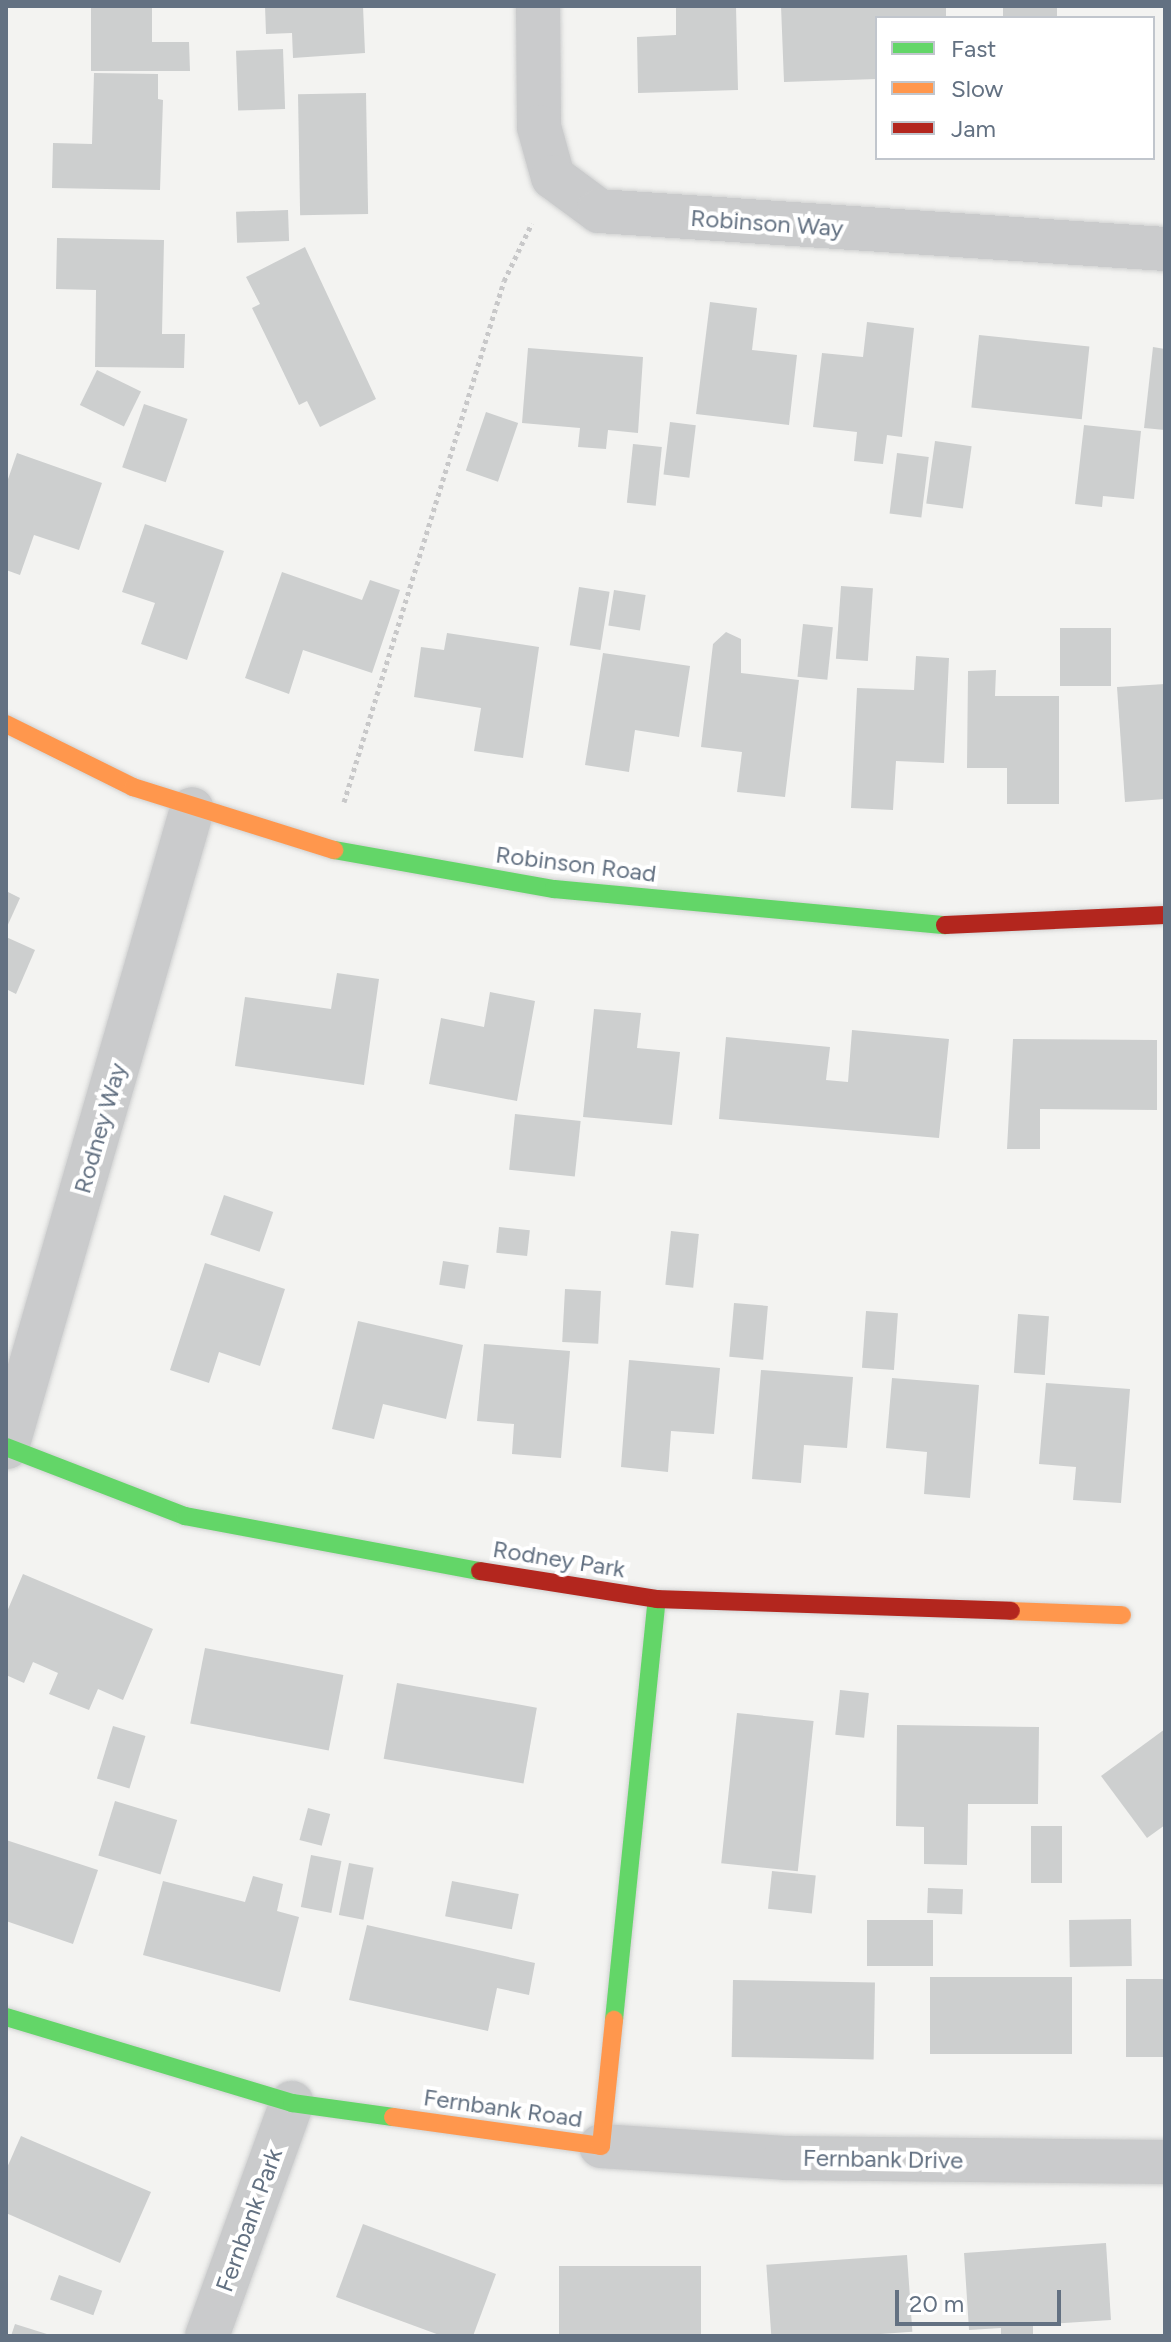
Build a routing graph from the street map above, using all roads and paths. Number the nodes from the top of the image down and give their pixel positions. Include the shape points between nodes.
1 (538, 6) edge
2 (553, 177) junction
3 (1165, 249) edge
4 (6, 724) edge
5 (192, 809) junction
6 (330, 849) junction
7 (1165, 915) edge
8 (6, 1447) edge
9 (657, 1599) junction
10 (1122, 1615) dead end
11 (6, 2017) edge
12 (292, 2103) junction
13 (601, 2146) junction
14 (1165, 2162) edge
15 (207, 2336) edge

1 - 2 street via 539,127
2 - 3 street, Robinson Way via 599,211
2 - 6 path via 504,281
4 - 5 street, Robinson Road via 133,787
5 - 6 street, Robinson Road
5 - 8 street, Rodney Way
6 - 7 street, Robinson Road via 554,889 950,925
8 - 9 street, Rodney Park via 185,1516
9 - 10 street, Rodney Park
9 - 13 street, Fernbank Road
11 - 12 street, Fernbank Road
12 - 13 street, Fernbank Road
12 - 15 street, Fernbank Park
13 - 14 street, Fernbank Drive via 785,2158

